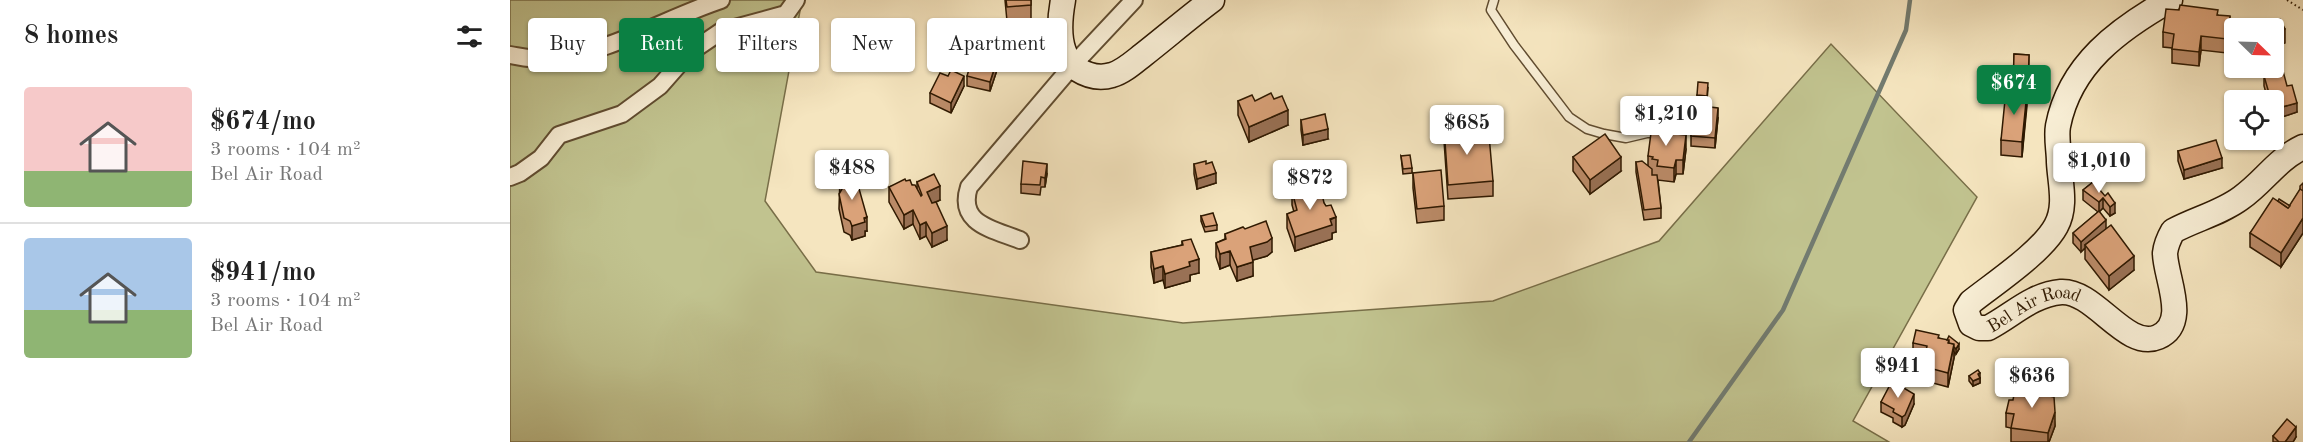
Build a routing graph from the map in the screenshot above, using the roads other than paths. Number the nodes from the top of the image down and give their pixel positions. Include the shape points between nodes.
1 (721, 0) edge
2 (796, 0) edge
3 (1063, 0) edge
4 (1134, 0) edge
5 (1212, 0) edge
6 (1494, 0) edge
7 (2170, 0) edge
8 (510, 55) edge
9 (1073, 66) junction
10 (1665, 133) edge
11 (2303, 147) edge
12 (510, 177) edge
13 (1020, 240) dead end

1 - 8 street via 571,56 544,59
2 - 12 street via 786,14 720,32 689,53 660,86 621,114 559,135 542,158
3 - 9 main road via 1061,41
4 - 9 street
5 - 9 main road via 1114,75 1092,76
6 - 10 lane via 1491,10 1569,117 1587,129 1626,138
7 - 11 main road, Bel Air Road via 2116,34 2078,77 2058,128 2062,198 2057,225 2039,247 1971,302 1966,310 1971,324 1988,328 2034,298 2062,292 2086,299 2130,333 2142,338 2159,337 2168,330 2174,312 2165,253 2173,231 2233,204 2277,163
9 - 13 street via 977,175 966,196 966,207 973,220

